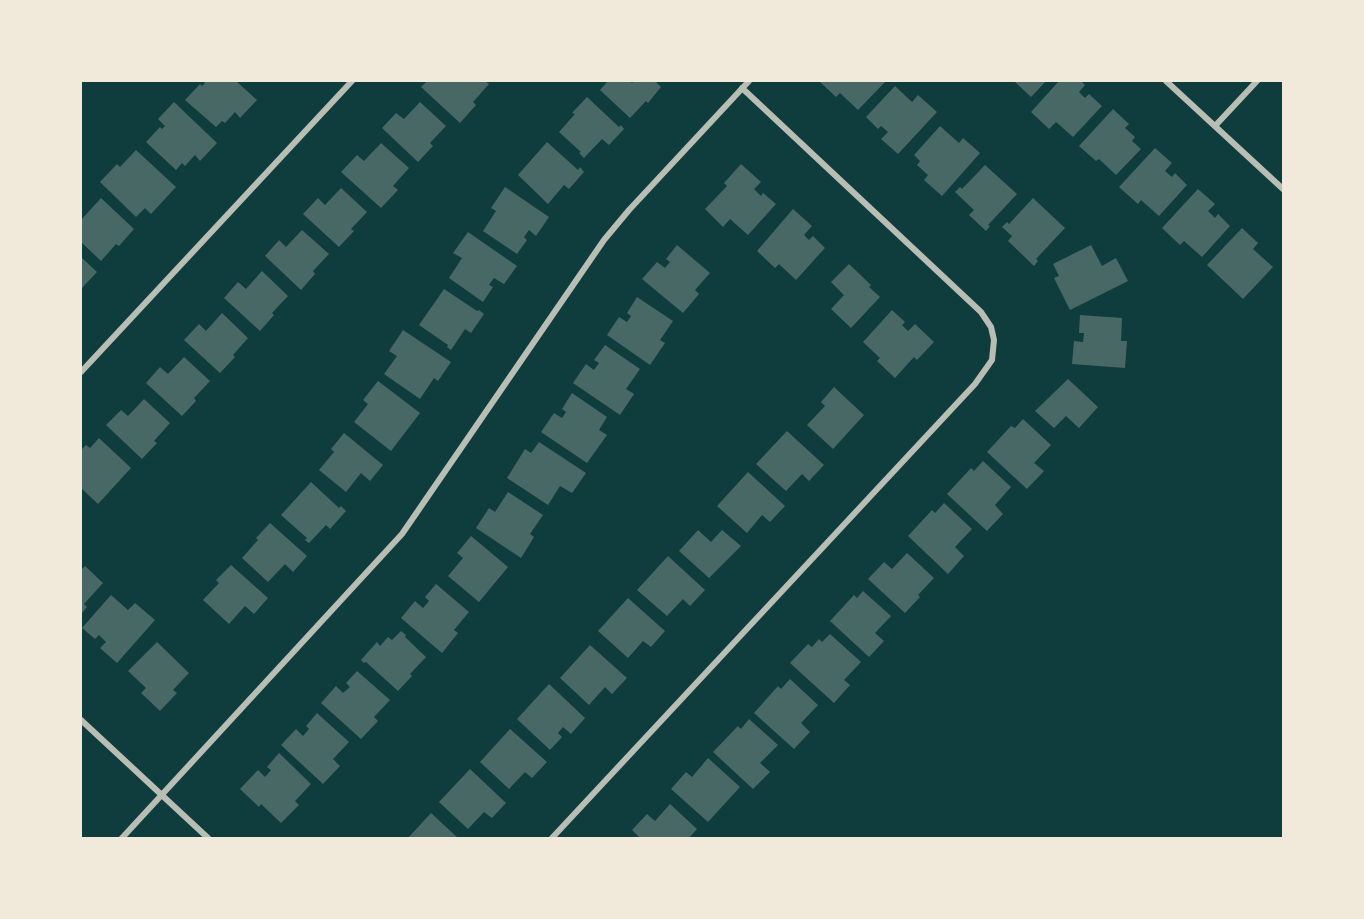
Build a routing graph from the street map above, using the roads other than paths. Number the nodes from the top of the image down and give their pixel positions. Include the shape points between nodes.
1 (352, 81) edge
2 (749, 81) edge
3 (1166, 81) edge
4 (1257, 81) edge
5 (742, 88) junction
6 (1215, 126) junction
7 (1283, 189) edge
8 (81, 372) edge
9 (81, 720) edge
10 (162, 795) junction
11 (122, 838) edge
12 (208, 838) edge
13 (552, 838) edge

1 - 8 street
2 - 5 street
3 - 6 street
4 - 6 street
5 - 10 street via 604,240 402,534
5 - 13 street via 981,312 994,340 992,360 975,384
6 - 7 street
9 - 10 street
10 - 11 street
10 - 12 street

